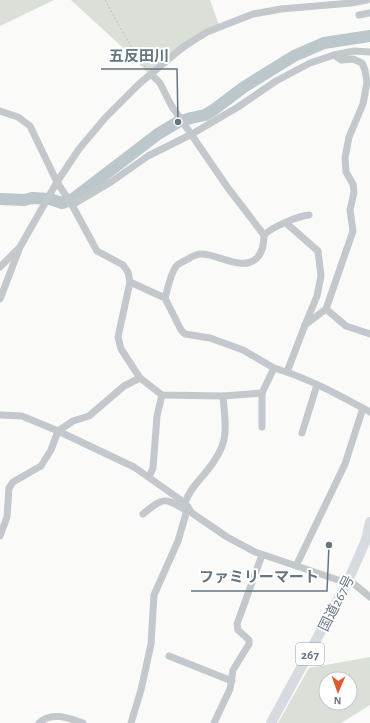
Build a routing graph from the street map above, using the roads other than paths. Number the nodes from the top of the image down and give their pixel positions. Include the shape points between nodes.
1 (367, 0) edge
2 (370, 13) edge
3 (359, 15) dead end
4 (370, 52) edge
5 (334, 55) junction
6 (151, 74) junction
7 (0, 111) edge
8 (192, 134) junction
9 (57, 182) junction
10 (72, 205) junction
11 (310, 215) dead end
12 (286, 224) junction
13 (264, 235) junction
14 (20, 247) junction
15 (0, 267) edge
16 (130, 282) junction
17 (165, 298) junction
18 (0, 299) edge
19 (326, 309) junction
20 (305, 325) junction
21 (370, 334) edge
22 (274, 368) junction
23 (287, 372) junction
24 (140, 378) junction
25 (317, 385) junction
26 (262, 393) junction
27 (162, 395) junction
28 (223, 396) junction
29 (367, 410) edge
30 (0, 415) edge
31 (262, 427) dead end
32 (58, 431) junction
33 (302, 433) dead end
34 (149, 477) junction
35 (187, 507) junction
36 (143, 514) dead end
37 (370, 522) edge
38 (0, 536) edge
39 (368, 540) edge
40 (262, 554) junction
41 (296, 566) junction
42 (347, 581) junction
43 (370, 597) edge
44 (169, 656) dead end
45 (232, 681) junction
46 (38, 723) edge
47 (83, 723) edge
48 (131, 723) edge
49 (214, 723) edge
50 (271, 723) edge

1 - 6 street via 253,14 207,32
2 - 3 street
4 - 5 street via 354,51
5 - 8 street via 310,63 276,81
5 - 19 street via 341,60 353,59 362,63 367,82 363,104 349,137 344,158 346,172 353,184 354,192 350,210 353,231
6 - 8 street via 160,83 171,105
6 - 9 street via 105,118 79,149
7 - 9 street via 18,117 30,126
8 - 10 street via 148,156
8 - 13 street via 228,188
9 - 10 street
9 - 14 street
10 - 16 street via 97,252 123,265
11 - 12 street via 300,216
12 - 13 street via 269,230
12 - 20 street via 318,251 321,276 317,296
13 - 17 street via 261,253 249,263 202,254 194,255 177,265
14 - 15 street
14 - 18 street
16 - 17 street
16 - 24 street via 118,337 121,349
17 - 22 street via 181,330 186,334 210,338 243,350
19 - 20 street
19 - 21 street via 346,326
20 - 23 street
22 - 23 street
22 - 26 street
23 - 25 street
24 - 27 street
24 - 32 street via 124,386 88,416 73,421
25 - 29 street
25 - 33 street
26 - 28 street
26 - 31 street
27 - 28 street
27 - 34 street via 157,416 153,468
28 - 35 street via 226,433 223,445 216,460 188,494
29 - 41 street via 345,464
30 - 32 street via 22,416
32 - 34 street via 134,467
32 - 38 street via 51,450 41,466 13,482 7,517
34 - 35 street
35 - 36 street via 164,501 153,505
35 - 40 street via 192,514 227,538
35 - 48 street via 178,541 154,595 150,644 142,690
37 - 39 highway, 国道267号 / 267
39 - 42 highway, 国道267号 / 267
40 - 41 street
40 - 45 street via 237,624 238,630 249,640 249,644 233,670
41 - 42 street
42 - 43 street
42 - 50 highway, 国道267号 / 267
44 - 45 street
45 - 49 street
46 - 47 street via 56,716

